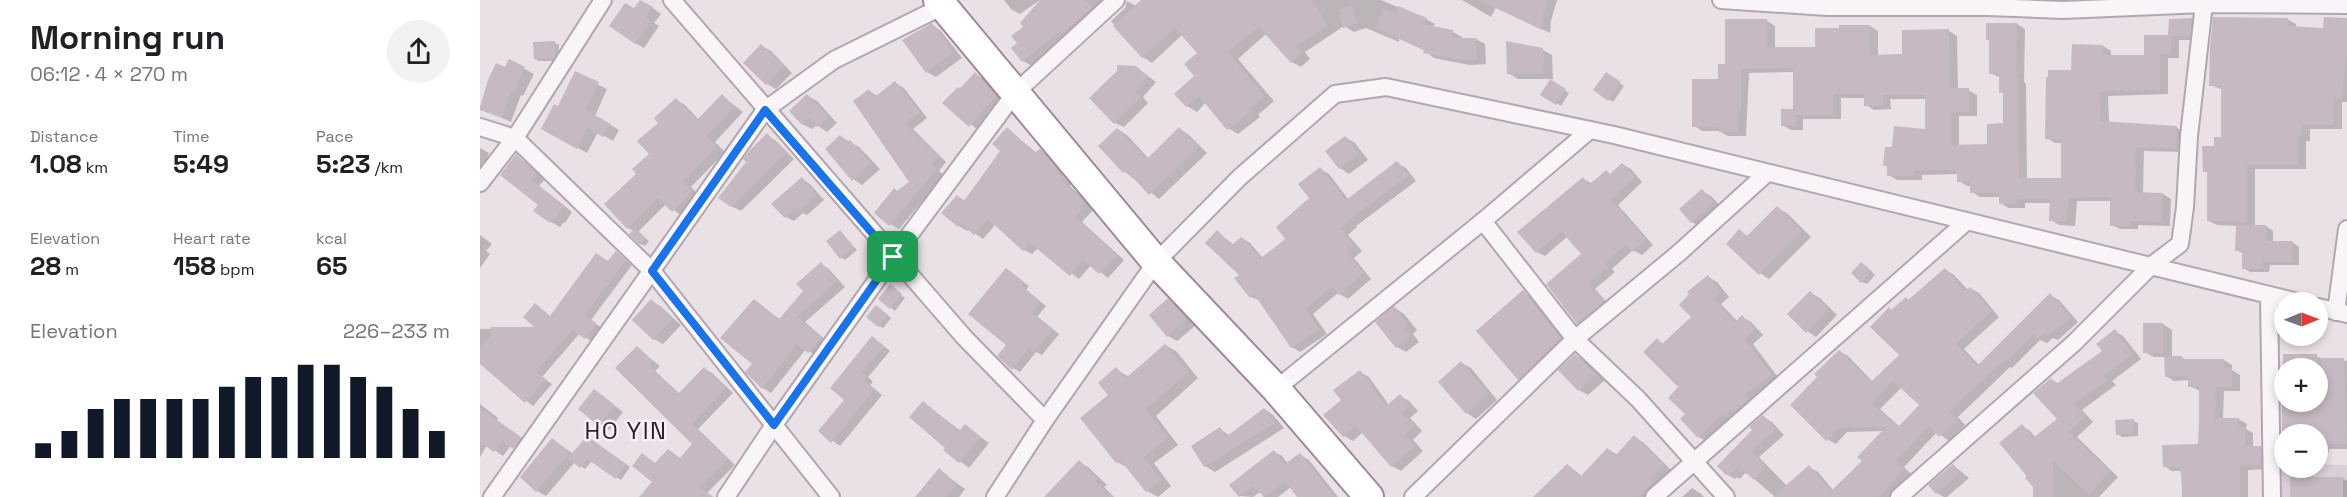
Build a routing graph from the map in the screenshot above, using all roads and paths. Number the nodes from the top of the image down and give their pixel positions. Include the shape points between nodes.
1 (603, 0) edge
2 (672, 0) edge
3 (1116, 0) edge
4 (1721, 0) edge
5 (2322, 2) edge
6 (940, 3) edge
7 (1827, 3) edge
8 (2156, 3) edge
9 (1987, 4) edge
10 (2204, 4) junction
11 (2347, 5) edge
12 (1015, 93) junction
13 (765, 110) junction
14 (480, 127) edge
15 (1590, 130) junction
16 (515, 138) junction
17 (1767, 173) junction
18 (480, 183) edge
19 (1483, 221) junction
20 (1966, 222) junction
21 (2347, 229) edge
22 (893, 257) junction
23 (1156, 262) junction
24 (2152, 265) junction
25 (652, 271) junction
26 (2269, 295) junction
27 (2274, 296) edge
28 (2341, 313) edge
29 (1575, 339) junction
30 (1276, 389) junction
31 (1045, 420) junction
32 (774, 425) junction
33 (1694, 460) junction
34 (492, 497) edge
35 (726, 497) edge
36 (831, 497) edge
37 (995, 497) edge
38 (1369, 497) edge
39 (1413, 497) edge
40 (1654, 497) edge
41 (1726, 497) edge
42 (1899, 497) edge
43 (2272, 497) edge

1 - 16 street
2 - 13 street
3 - 12 street
4 - 7 street
5 - 10 street
5 - 11 street
6 - 12 highway
6 - 13 street via 834,60
7 - 9 street
8 - 9 street via 2063,10
8 - 10 street
10 - 24 street via 2180,244
12 - 22 street
12 - 23 highway
13 - 22 street
13 - 25 street
14 - 16 street
15 - 17 street
15 - 19 street
15 - 23 street via 1386,87 1335,94 1240,177
16 - 18 street
16 - 25 street
17 - 20 street
17 - 29 street
19 - 29 street
19 - 30 street
20 - 24 street
20 - 33 street
21 - 28 street
22 - 31 street via 963,337
22 - 32 street
23 - 30 highway
23 - 31 street
24 - 26 street
24 - 42 street via 2074,343
25 - 32 street
25 - 34 street
26 - 27 street
26 - 43 street
29 - 33 street
29 - 39 street
30 - 38 highway
31 - 37 street
32 - 35 street
32 - 36 street
33 - 40 street
33 - 41 street

